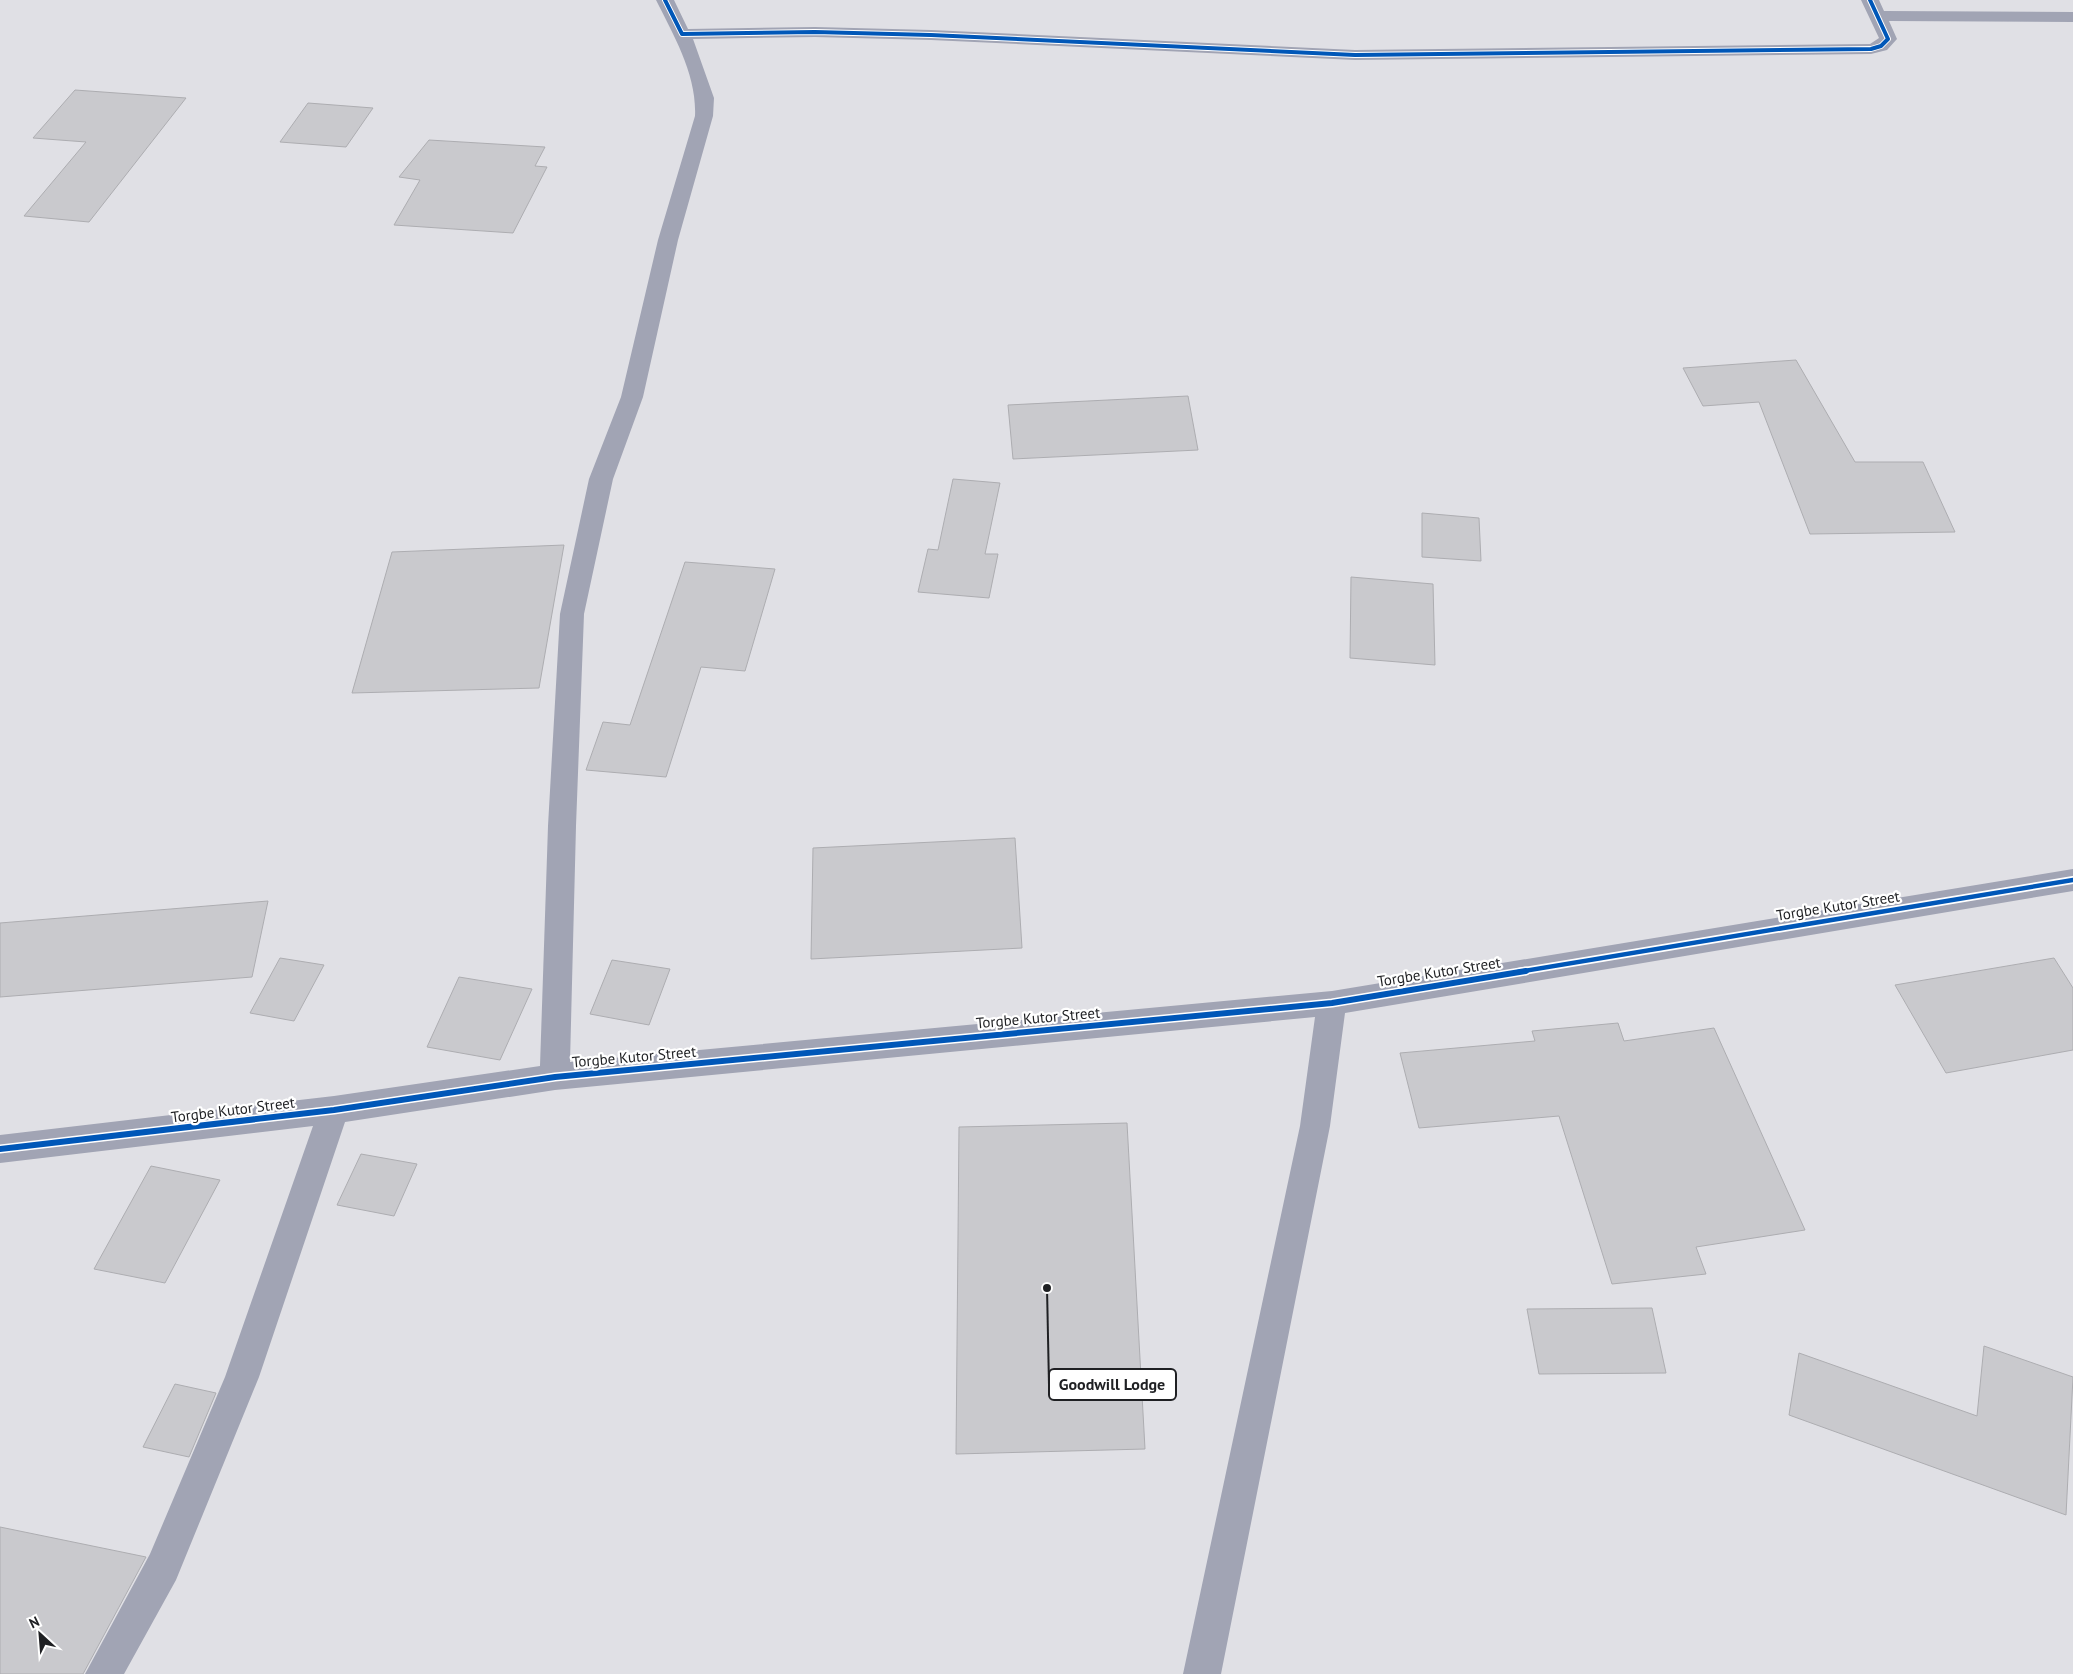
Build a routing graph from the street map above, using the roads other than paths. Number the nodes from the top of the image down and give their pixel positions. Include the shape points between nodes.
1 (665, 0) edge
2 (1874, 8) edge
3 (2073, 17) edge
4 (682, 34) junction
5 (2073, 880) edge
6 (1332, 1003) junction
7 (555, 1077) junction
8 (334, 1110) junction
9 (0, 1149) edge
10 (104, 1674) edge
11 (1202, 1674) edge

1 - 4 street
2 - 3 street
2 - 4 street via 1888,39 1871,49 1355,55 931,35 815,32
4 - 7 street via 705,98 704,116 668,240 632,397 601,479 572,614
5 - 6 street, Torgbe Kutor Street
6 - 7 street, Torgbe Kutor Street
6 - 11 street via 1315,1126
7 - 8 street, Torgbe Kutor Street
8 - 9 street, Torgbe Kutor Street
8 - 10 street via 242,1378 163,1568

